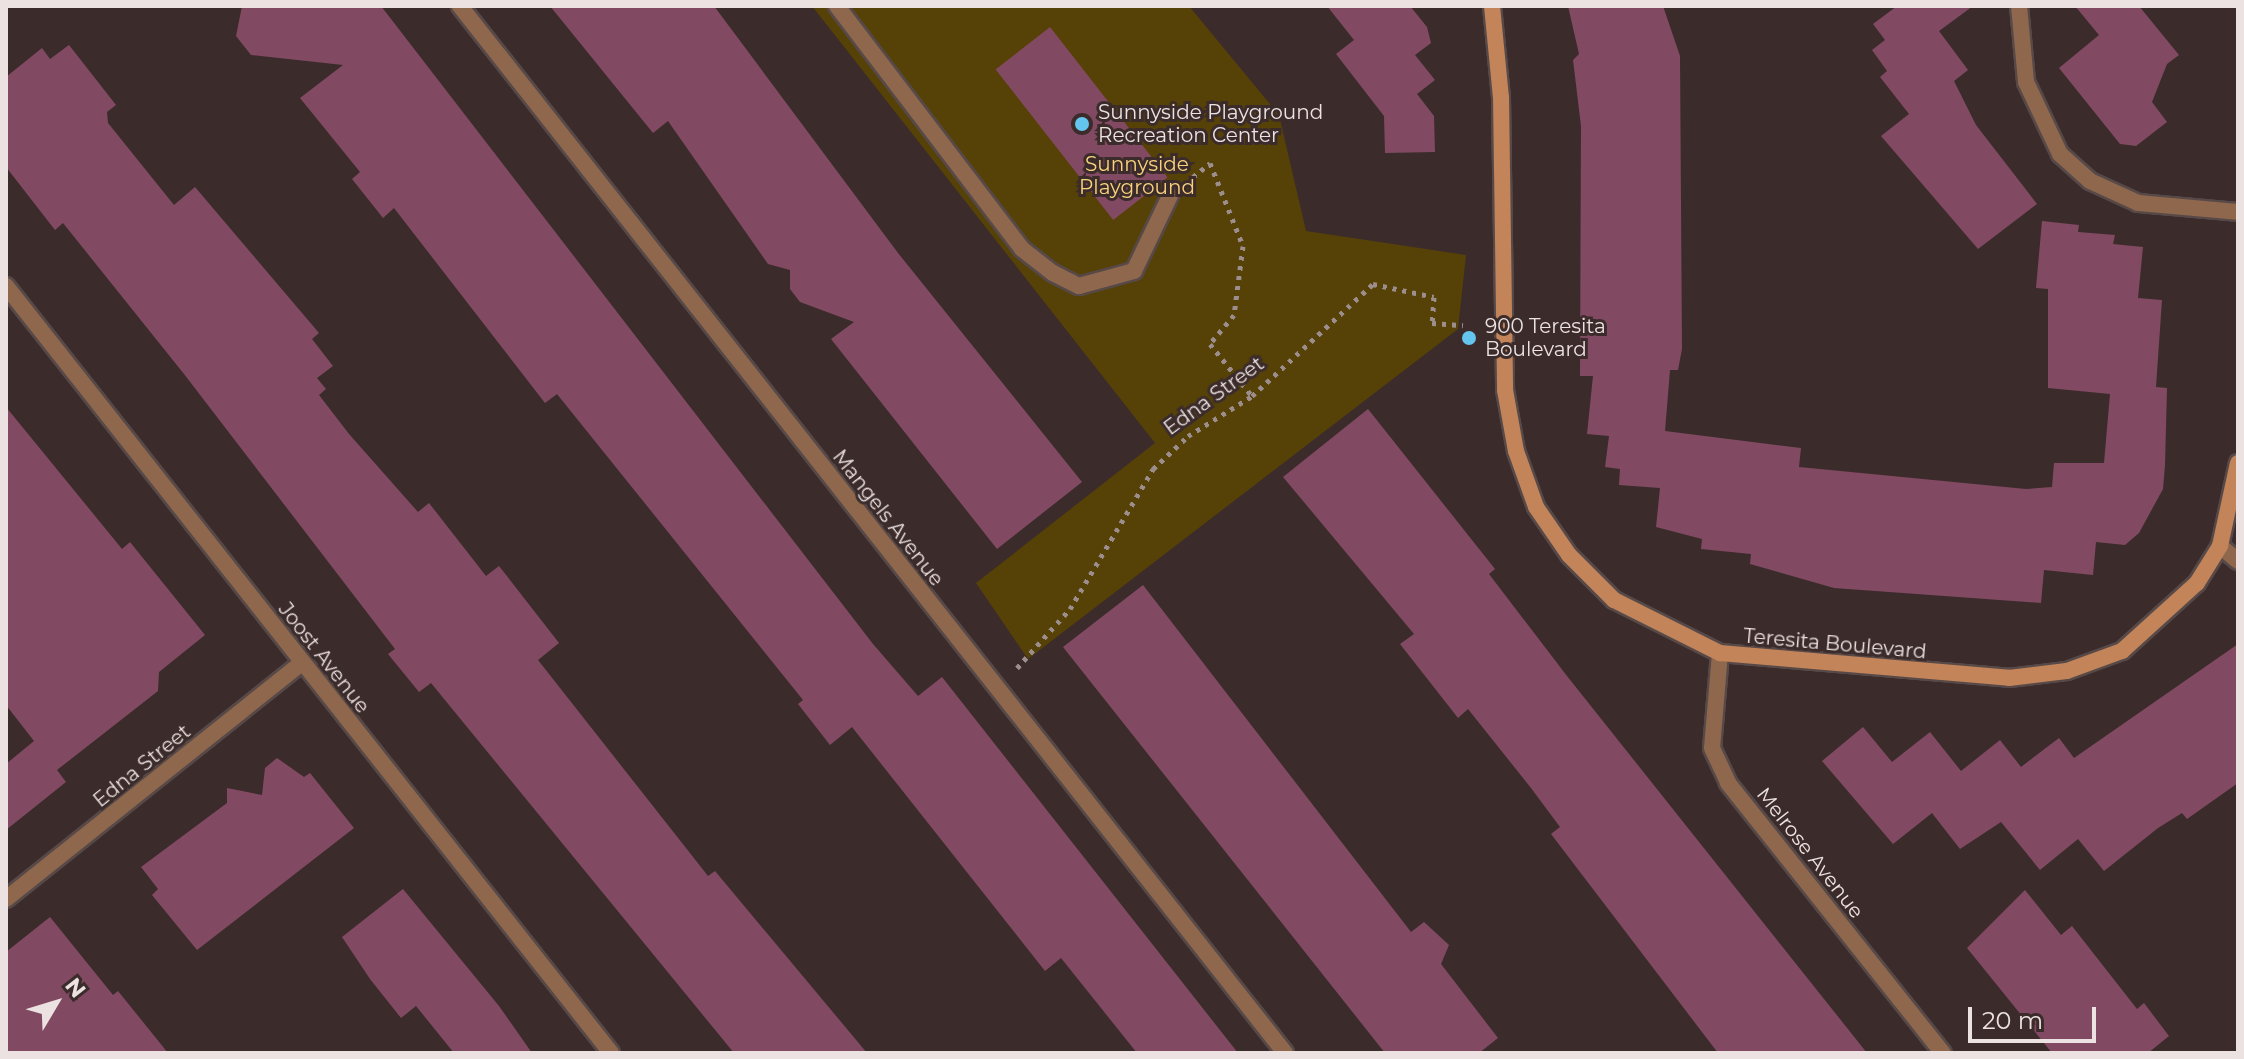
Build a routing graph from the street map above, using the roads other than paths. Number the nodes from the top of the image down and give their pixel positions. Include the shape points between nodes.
1 (460, 6) edge
2 (837, 6) edge
3 (1492, 6) edge
4 (2019, 6) edge
5 (1170, 196) dead end
6 (2238, 212) edge
7 (6, 286) edge
8 (2238, 463) edge
9 (2220, 546) junction
10 (2238, 561) edge
11 (1720, 653) junction
12 (302, 663) junction
13 (6, 899) edge
14 (611, 1053) edge
15 (1285, 1053) edge
16 (1943, 1053) edge

1 - 15 street, Mangels Avenue
2 - 5 street via 1022,249 1053,273 1079,286 1134,271
3 - 11 street, Teresita Boulevard via 1501,97 1505,390 1516,451 1536,507 1603,589 1666,632
4 - 6 street via 2026,82 2060,154 2090,181 2138,203
7 - 12 street, Joost Avenue
8 - 9 street, Teresita Boulevard
9 - 10 street
9 - 11 street, Teresita Boulevard via 2161,621 2122,651 2067,671 2009,678
11 - 16 street, Melrose Avenue via 1712,748 1728,783
12 - 13 street, Edna Street
12 - 14 street, Joost Avenue

